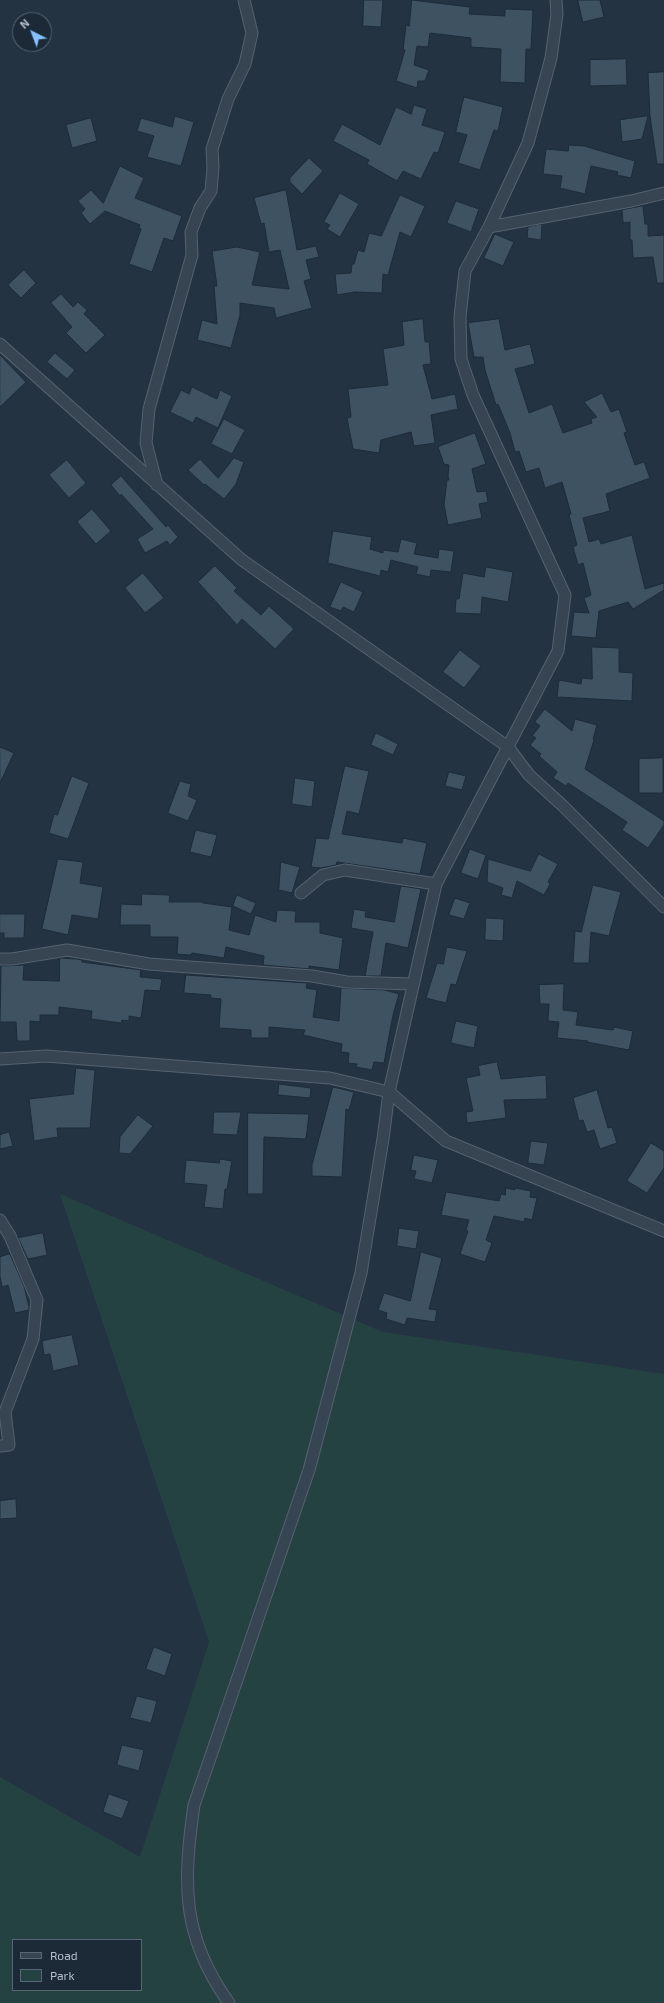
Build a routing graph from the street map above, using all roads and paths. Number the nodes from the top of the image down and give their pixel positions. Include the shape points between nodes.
1 (244, 0) edge
2 (556, 0) edge
3 (664, 193) edge
4 (489, 227) junction
5 (0, 344) edge
6 (157, 484) junction
7 (508, 747) junction
8 (436, 884) junction
9 (301, 893) dead end
10 (664, 907) edge
11 (0, 959) edge
12 (413, 984) junction
13 (0, 1061) edge
14 (389, 1092) junction
15 (0, 1220) edge
16 (664, 1231) edge
17 (0, 1446) edge
18 (229, 2003) edge

1 - 6 street via 252,33 245,64 228,99 212,149 211,191 200,208 190,232 192,255 149,409 146,443
2 - 4 street via 557,14 551,58 528,143
3 - 4 street
4 - 7 street via 466,271 460,317 461,359 473,395 565,595 558,651
5 - 6 street
6 - 7 street via 242,560
7 - 8 street
7 - 10 street via 529,775
8 - 9 street via 345,870 323,875
8 - 12 street
11 - 12 street via 67,950 149,964 312,976 347,982
12 - 14 street
13 - 14 street via 46,1056 322,1078
14 - 16 street via 446,1140
14 - 18 street via 384,1140 361,1273 310,1470 194,1805 187,1852 187,1904 196,1941
15 - 17 street via 10,1236 37,1300 33,1339 5,1412 9,1444

